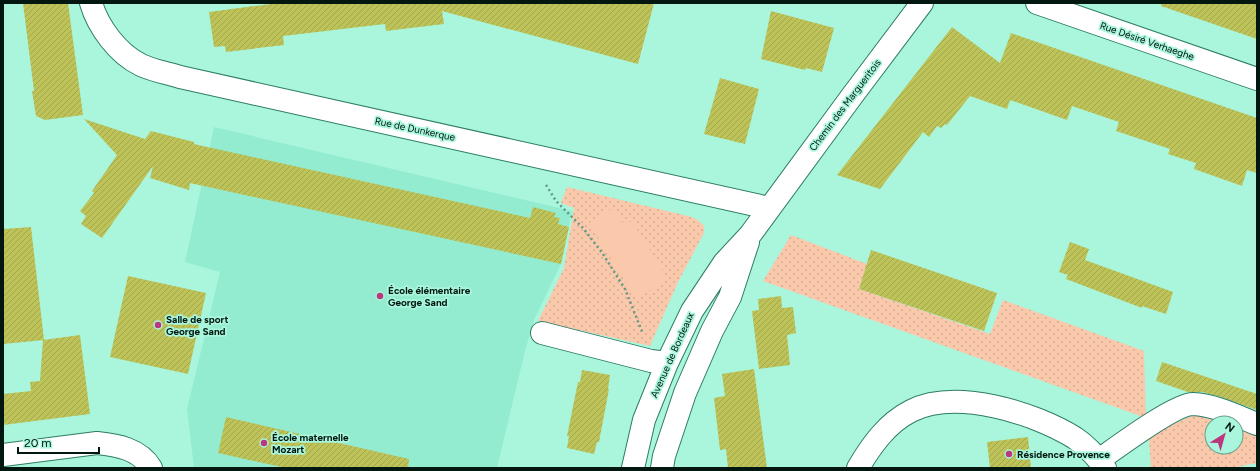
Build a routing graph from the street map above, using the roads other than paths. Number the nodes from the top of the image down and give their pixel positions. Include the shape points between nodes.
1 (91, 3) edge
2 (922, 3) edge
3 (1037, 3) edge
4 (1257, 79) edge
5 (769, 208) junction
6 (750, 235) junction
7 (542, 333) dead end
8 (659, 362) junction
9 (1257, 424) edge
10 (3, 455) edge
11 (128, 458) edge
12 (1102, 464) edge
13 (151, 468) edge
14 (633, 468) edge
15 (662, 468) edge
16 (858, 468) edge

1 - 5 street, Rue de Dunkerque via 97,19 115,45 129,58 152,69
2 - 5 street, Chemin des Margueritois
3 - 4 street, Rue Désiré Verhaeghe
5 - 6 street, Avenue de Bordeaux
6 - 8 street, Avenue de Bordeaux via 724,264
6 - 15 street, Avenue de Bordeaux via 730,297 685,393
7 - 8 street
8 - 14 street, Avenue de Bordeaux
9 - 12 street via 1210,406 1191,404 1151,424
10 - 11 street via 97,443 112,444
11 - 13 street via 142,457
12 - 16 street via 1094,453 1076,438 1037,419 995,407 955,401 911,411 891,425 872,444

